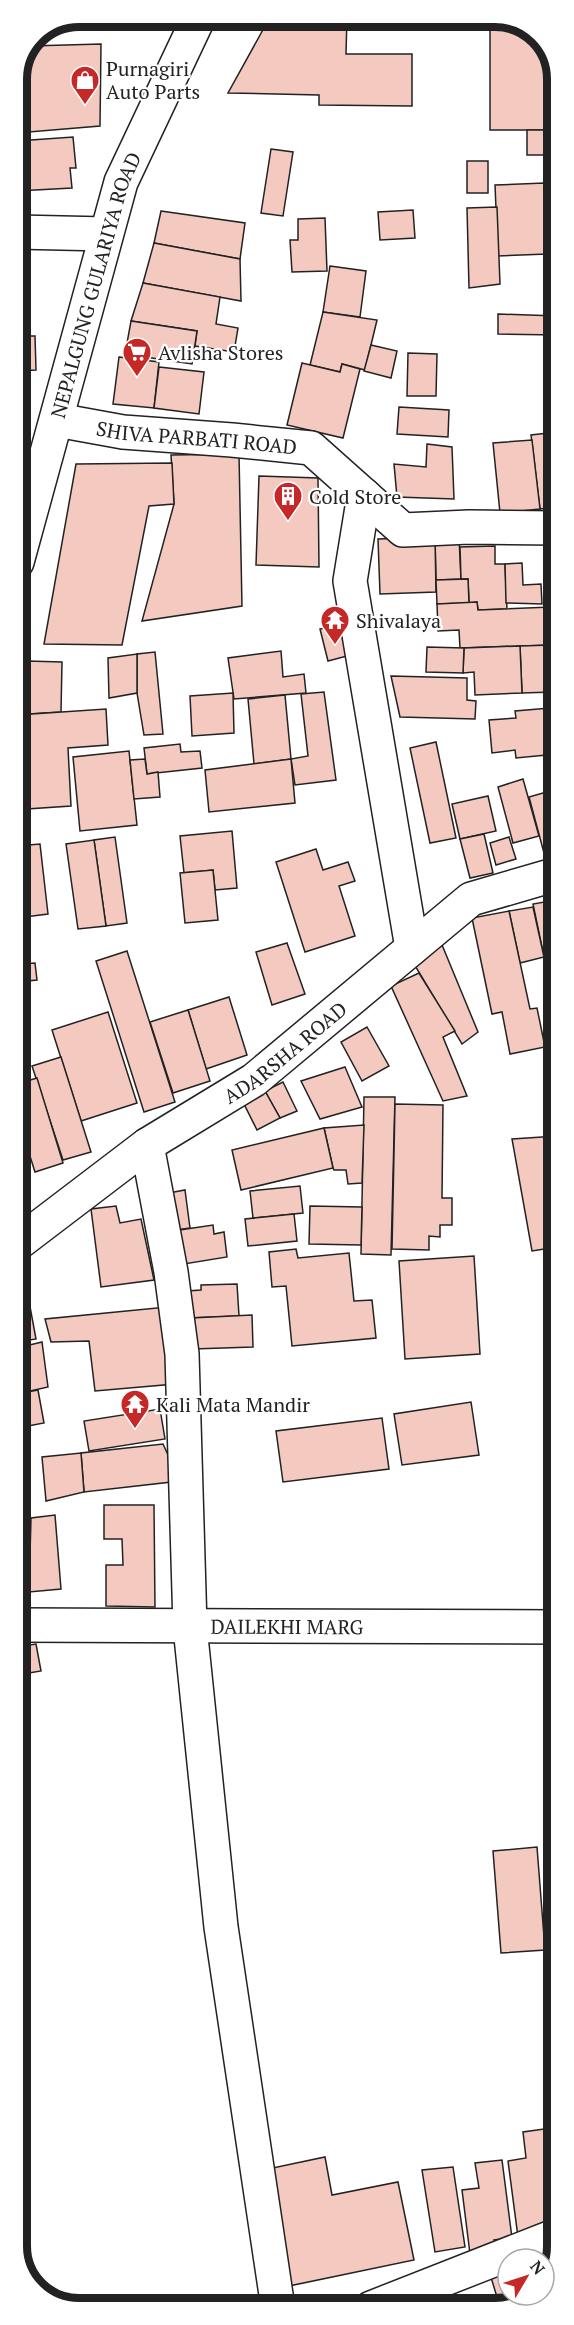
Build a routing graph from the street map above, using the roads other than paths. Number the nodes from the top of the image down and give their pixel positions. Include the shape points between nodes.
1 (194, 27) edge
2 (27, 232) edge
3 (106, 234) junction
4 (57, 420) junction
5 (364, 495) junction
6 (27, 526) edge
7 (547, 528) edge
8 (547, 877) edge
9 (412, 948) junction
10 (147, 1145) junction
11 (27, 1236) edge
12 (27, 1625) edge
13 (190, 1627) junction
14 (547, 1627) edge
15 (547, 2239) edge
16 (276, 2298) edge
17 (393, 2298) edge

1 - 3 street, NEPALGUNG GULARIYA ROAD via 121,182
2 - 3 street
3 - 4 street, NEPALGUNG GULARIYA ROAD
4 - 5 street, SHIVA PARBATI ROAD via 123,432 311,448
4 - 6 street, NEPALGUNG GULARIYA ROAD
5 - 7 street, SHIVA PARBATI ROAD via 403,530
5 - 9 street via 350,581
8 - 9 street, ADARSHA ROAD via 471,899
9 - 10 street, ADARSHA ROAD via 254,1080
10 - 11 street, ADARSHA ROAD
10 - 13 street via 182,1354
12 - 13 street, DAILEKHI MARG
13 - 14 street, DAILEKHI MARG
13 - 16 street via 220,1927
15 - 17 street

